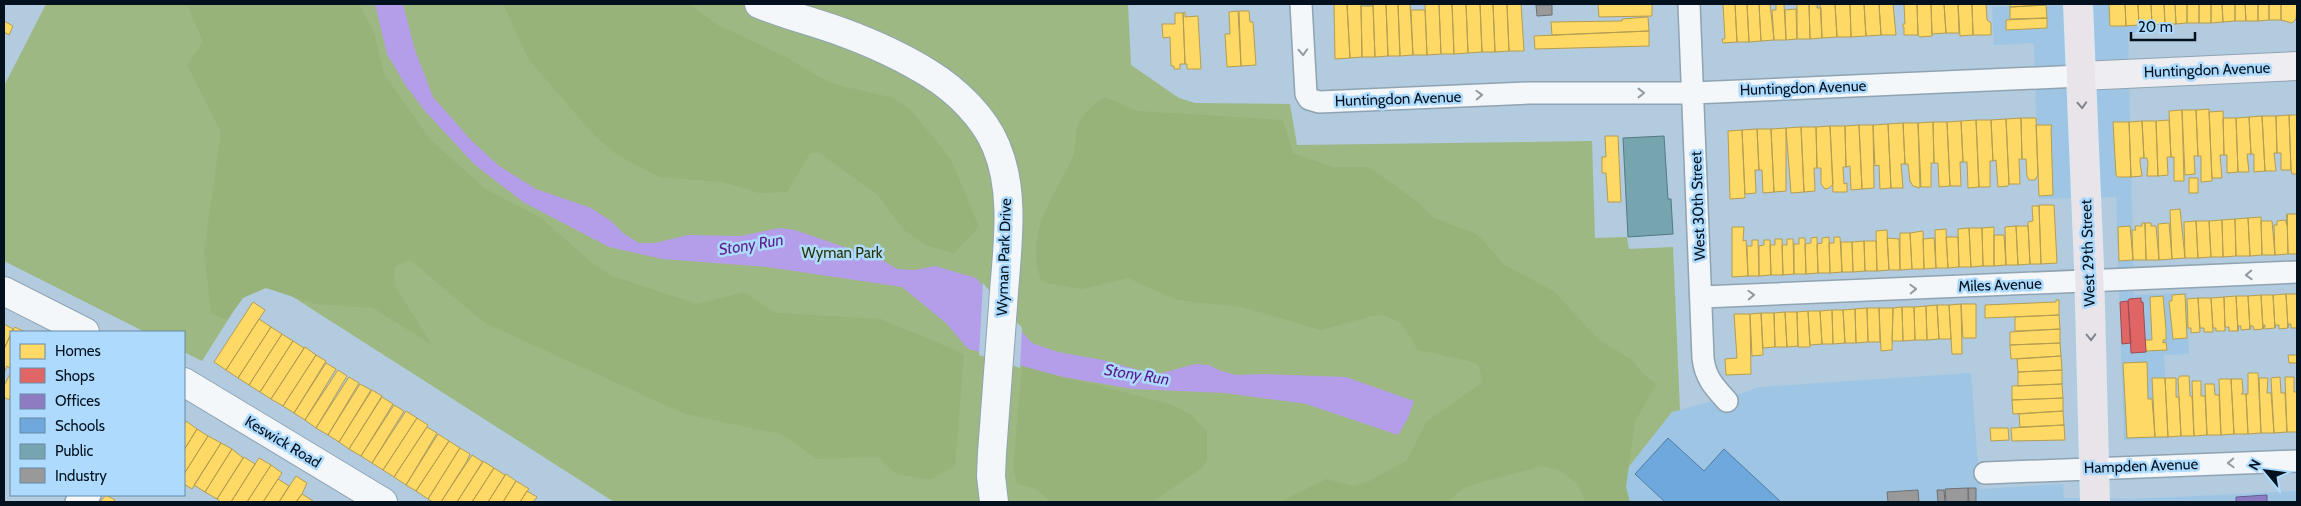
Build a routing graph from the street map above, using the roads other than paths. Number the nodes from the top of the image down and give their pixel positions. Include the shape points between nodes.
1 (759, 4) edge
2 (1301, 4) edge
3 (1690, 4) edge
4 (2078, 4) edge
5 (2297, 66) edge
6 (2080, 76) junction
7 (1693, 93) junction
8 (2297, 272) edge
9 (2090, 281) junction
10 (4, 291) edge
11 (1702, 297) junction
12 (83, 331) edge
13 (185, 383) edge
14 (1727, 401) dead end
15 (2297, 460) edge
16 (2094, 468) junction
17 (1985, 473) dead end
18 (88, 496) edge
19 (76, 502) edge
20 (383, 502) edge
21 (994, 502) edge
22 (2095, 502) edge

1 - 21 street, Wyman Park Drive via 884,49 931,74 977,117 996,146 1006,184 1008,232 992,454
2 -> 7 street, Huntingdon Avenue via 1305,89 1309,99 1319,102 1543,93
3 - 7 street, West 30th Street
4 - 6 main road, West 29th Street
5 - 6 main road, Huntingdon Avenue
6 - 7 street, Huntingdon Avenue
6 -> 9 main road, West 29th Street
7 - 11 street, West 30th Street
8 -> 9 street, Miles Avenue
11 -> 9 street, Miles Avenue
9 -> 16 main road, West 29th Street
10 - 12 street
11 - 14 street, West 30th Street via 1705,373
13 - 20 street, Keswick Road
15 -> 16 street, Hampden Avenue
16 - 17 street, Hampden Avenue
16 - 22 main road, West 29th Street
18 - 19 street

